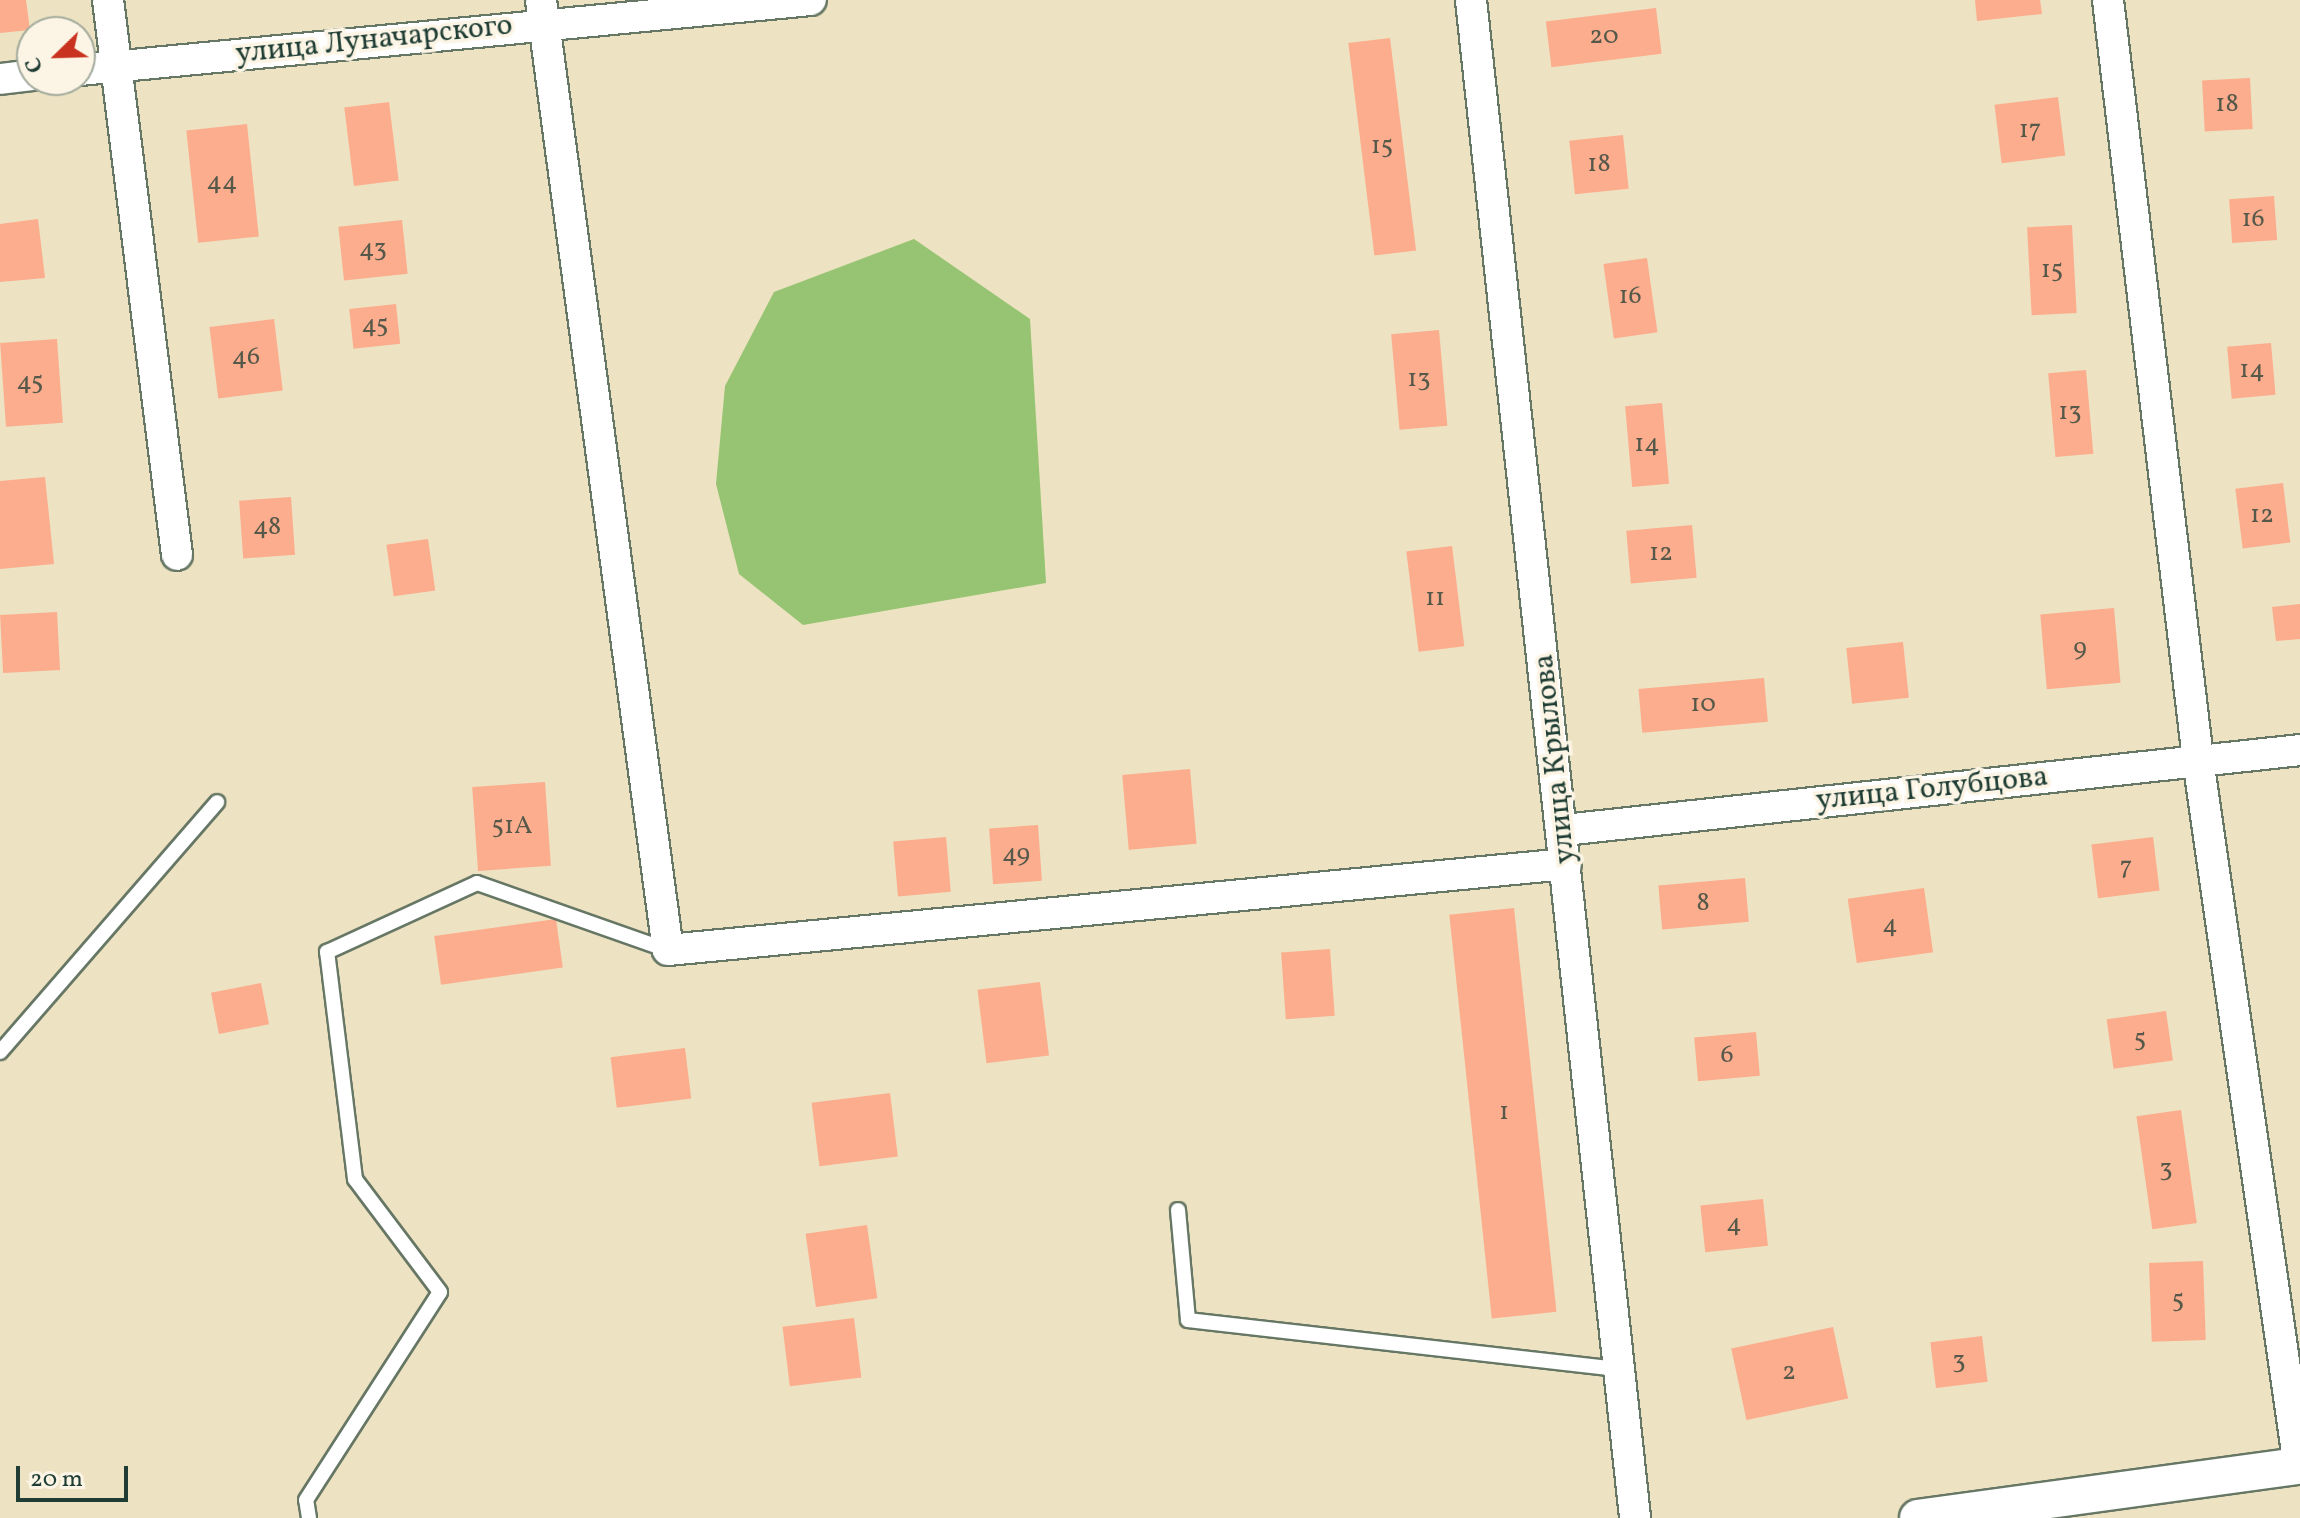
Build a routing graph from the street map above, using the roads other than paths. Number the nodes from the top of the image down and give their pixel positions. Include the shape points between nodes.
1 (108, 0) edge
2 (811, 0) edge
3 (1471, 0) edge
4 (2108, 0) edge
5 (542, 12) edge
6 (117, 66) junction
7 (96, 68) edge
8 (177, 555) dead end
9 (2300, 750) edge
10 (2198, 759) junction
11 (217, 802) dead end
12 (1564, 830) junction
13 (1566, 864) junction
14 (668, 950) junction
15 (0, 1052) edge
16 (1178, 1210) dead end
17 (1619, 1369) junction
18 (2300, 1466) edge
19 (309, 1518) edge
20 (1635, 1518) edge
21 (1918, 1518) edge

1 - 6 street
2 - 5 street, улица Луначарского
3 - 12 street, улица Крылова
4 - 10 street
5 - 6 street, улица Луначарского
5 - 14 street
6 - 7 street, улица Луначарского
6 - 8 street
9 - 10 street, улица Голубцова
10 - 12 street, улица Голубцова
10 - 18 street
11 - 15 lane
12 - 13 street, улица Крылова
13 - 14 street
13 - 17 street, улица Крылова
14 - 19 lane via 477,883 327,952 355,1179 440,1292 306,1500
16 - 17 lane via 1188,1320
17 - 20 street, улица Крылова
18 - 21 street

